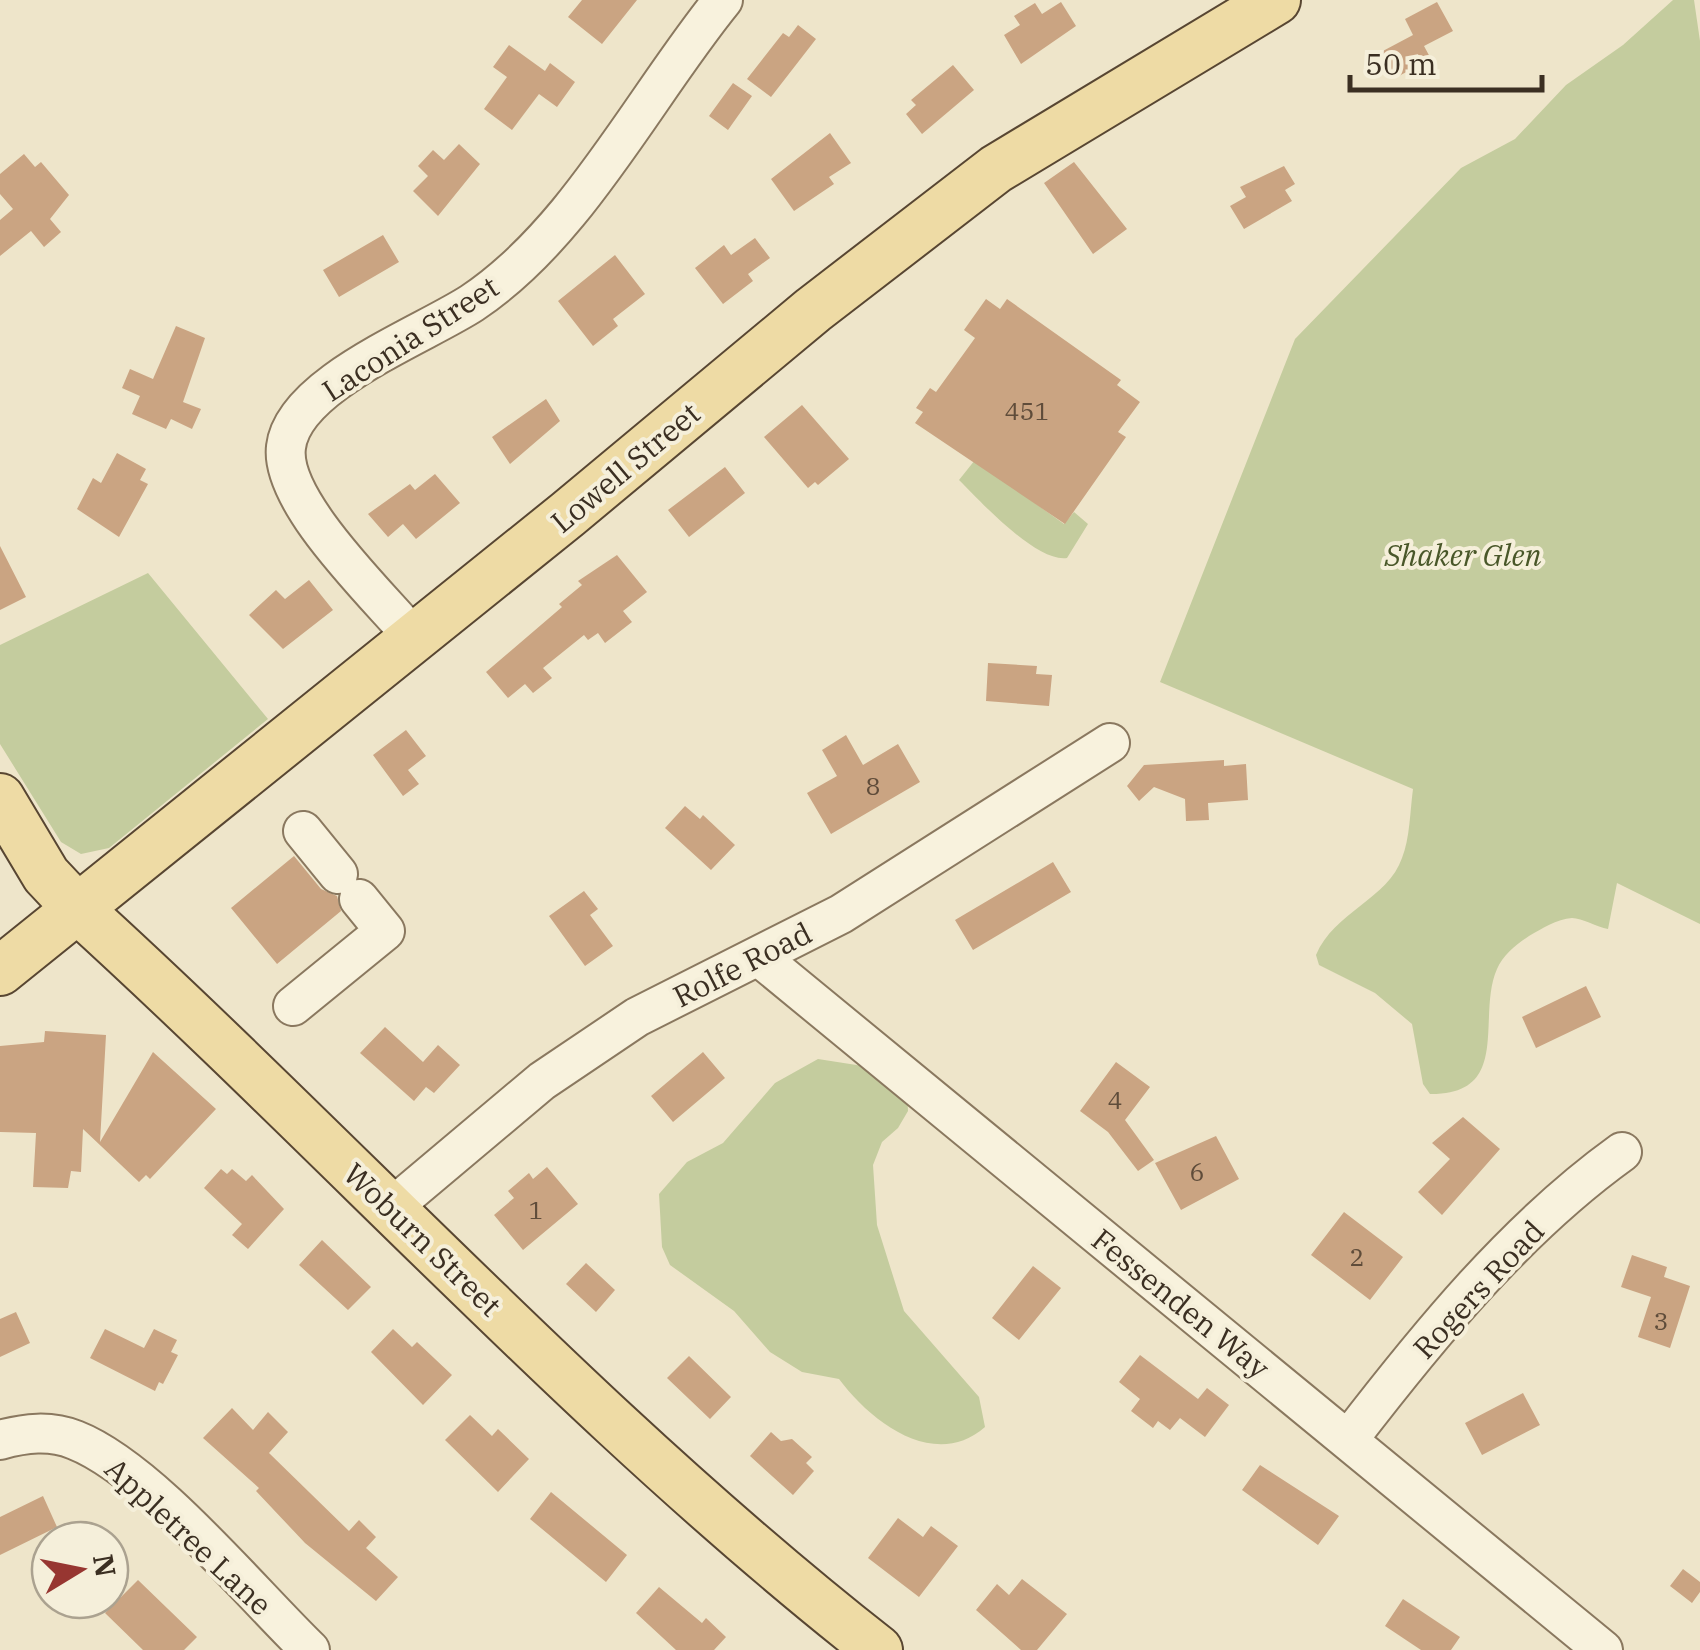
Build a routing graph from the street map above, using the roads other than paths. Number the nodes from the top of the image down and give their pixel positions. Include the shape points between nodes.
1 (723, 0) edge
2 (1276, 0) edge
3 (414, 638) junction
4 (1110, 743) dead end
5 (0, 798) edge
6 (303, 831) dead end
7 (78, 908) junction
8 (758, 956) junction
9 (0, 972) edge
10 (293, 1006) dead end
11 (1622, 1152) dead end
12 (391, 1208) junction
13 (0, 1440) edge
14 (1348, 1440) junction
15 (310, 1650) edge
16 (878, 1650) edge
17 (1603, 1650) edge

1 - 3 street, Laconia Street via 520,266 472,303 345,377 304,408 291,428 285,461 295,493
2 - 3 main road, Lowell Street via 996,169 813,310
3 - 7 main road, Lowell Street
4 - 8 street, Rolfe Road via 841,914
5 - 7 main road, Woburn Street via 46,875
6 - 10 street via 385,931
7 - 9 main road, Lowell Street
7 - 12 main road, Woburn Street
8 - 12 street, Rolfe Road via 637,1018 542,1081
8 - 14 street, Fessenden Way
11 - 14 street, Rogers Road via 1577,1185 1460,1302
12 - 16 main road, Woburn Street via 730,1531
13 - 15 street, Appletree Lane via 30,1432 72,1438 106,1455
14 - 17 street, Fessenden Way

